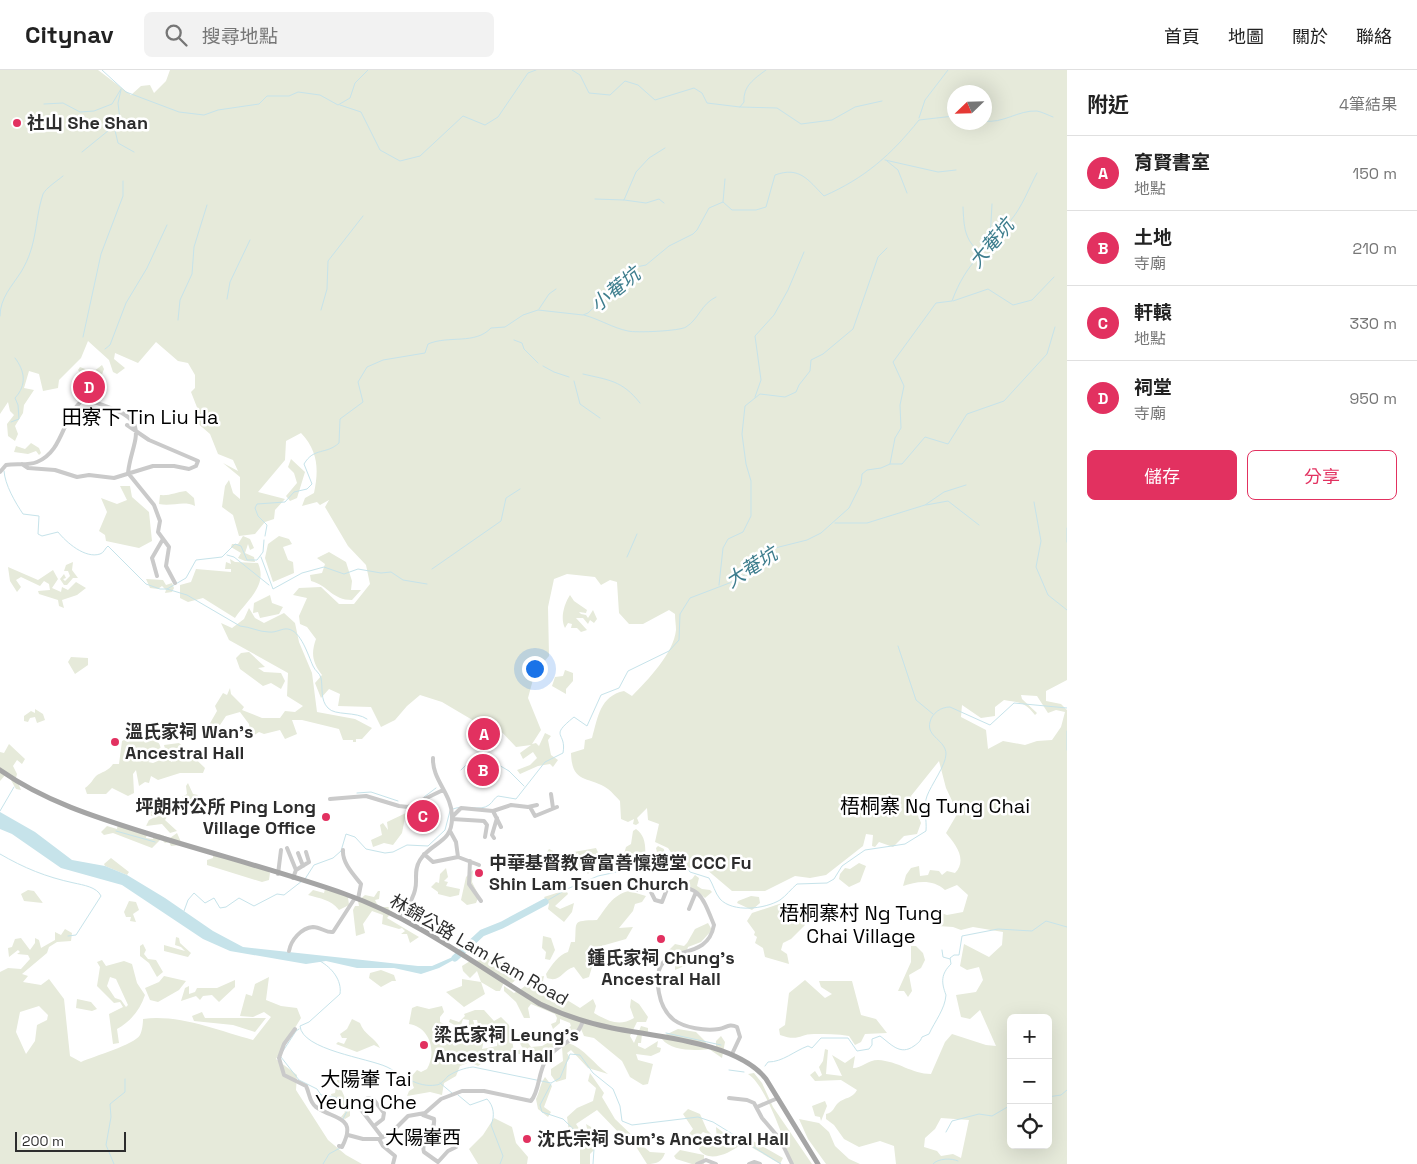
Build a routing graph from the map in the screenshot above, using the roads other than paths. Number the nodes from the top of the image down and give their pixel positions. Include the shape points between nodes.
1 (93, 388) dead end
2 (87, 400) junction
3 (127, 425) dead end
4 (137, 432) junction
5 (190, 458) junction
6 (22, 464) junction
7 (184, 468) junction
8 (0, 472) edge
9 (128, 473) junction
10 (163, 539) junction
11 (157, 576) dead end
12 (175, 583) dead end
13 (433, 758) dead end
14 (0, 770) edge
15 (443, 790) junction
16 (551, 794) dead end
17 (330, 799) dead end
18 (537, 805) dead end
19 (530, 807) junction
20 (492, 811) junction
21 (452, 816) junction
22 (497, 818) junction
23 (501, 827) dead end
24 (450, 831) junction
25 (485, 837) dead end
26 (494, 838) dead end
27 (287, 848) dead end
28 (281, 850) dead end
29 (343, 850) dead end
30 (306, 852) dead end
31 (298, 853) dead end
32 (424, 854) junction
33 (458, 857) junction
34 (470, 861) junction
35 (479, 865) dead end
36 (303, 866) junction
37 (296, 870) junction
38 (278, 874) junction
39 (295, 879) junction
40 (631, 890) dead end
41 (696, 892) junction
42 (357, 899) junction
43 (481, 901) dead end
44 (689, 909) dead end
45 (401, 918) junction
46 (289, 951) dead end
47 (583, 1021) junction
48 (295, 1029) dead end
49 (732, 1054) junction
50 (729, 1098) dead end
51 (778, 1098) junction
52 (757, 1107) junction
53 (422, 1114) junction
54 (374, 1126) junction
55 (348, 1135) junction
56 (381, 1138) junction
57 (339, 1146) dead end
58 (456, 1147) dead end
59 (393, 1164) edge
60 (697, 1164) edge
61 (716, 1164) edge
62 (748, 1164) edge
63 (760, 1164) edge
64 (792, 1164) edge
65 (818, 1164) edge

1 - 2 street
2 - 4 street via 128,415
2 - 6 street via 76,408 60,440 40,460
3 - 4 street
4 - 5 street
4 - 9 street
5 - 7 street
5 - 7 street via 198,464 192,469
6 - 8 street via 4,466
6 - 9 street via 28,468 55,470 77,477 111,478
7 - 9 street via 153,466
9 - 10 street via 154,505 160,521 158,532
10 - 11 street via 152,558
10 - 12 street via 169,547 166,566
13 - 15 street via 434,773
14 - 38 main road, 林錦公路 Lam Kam Road via 25,786 84,813
15 - 17 street via 408,807 366,796
15 - 21 street
16 - 19 street via 555,808 535,816
18 - 19 street
19 - 20 street via 511,805
20 - 21 street via 461,808
20 - 22 street
21 - 24 street
21 - 25 street via 484,821 487,825
22 - 23 street
22 - 26 street
24 - 32 street via 444,840
24 - 33 street
27 - 37 street
28 - 38 street
29 - 42 street via 350,871 361,884
30 - 36 street via 310,861
31 - 36 street
32 - 33 street via 433,862
32 - 45 street via 415,873 415,892
33 - 34 street
34 - 35 street
34 - 43 street via 469,884
36 - 37 street
37 - 39 street
38 - 39 main road, 林錦公路 Lam Kam Road
39 - 42 main road, 林錦公路 Lam Kam Road
40 - 41 street via 650,890 659,902 669,888 687,887
41 - 44 street
41 - 49 street via 712,918 713,930 704,944 694,951 682,952 665,961 657,981 663,1006 678,1022 719,1029 730,1025 736,1027 740,1037
42 - 45 main road, 林錦公路 Lam Kam Road
42 - 46 street via 332,932 316,928 306,930 293,940
45 - 47 main road, 林錦公路 Lam Kam Road via 540,1004
47 - 49 main road, 林錦公路 Lam Kam Road
47 - 53 street via 577,1036 554,1051 540,1072 531,1101 484,1091 462,1091 446,1096
48 - 55 street via 279,1058 284,1076 306,1086 315,1106 340,1117
49 - 51 main road, 林錦公路 Lam Kam Road via 757,1069
50 - 52 street via 747,1100
51 - 52 street
51 - 65 main road, 林錦公路 Lam Kam Road
52 - 64 street via 780,1139
53 - 56 street via 408,1116
53 - 58 street via 434,1119 435,1123 423,1146 424,1152 439,1162
54 - 54 street via 383,1119 384,1113 373,1099 368,1098 359,1107
54 - 56 street
55 - 56 street
55 - 57 street via 342,1147
56 - 59 street via 383,1146 395,1156
60 - 61 street via 706,1160
62 - 63 street

